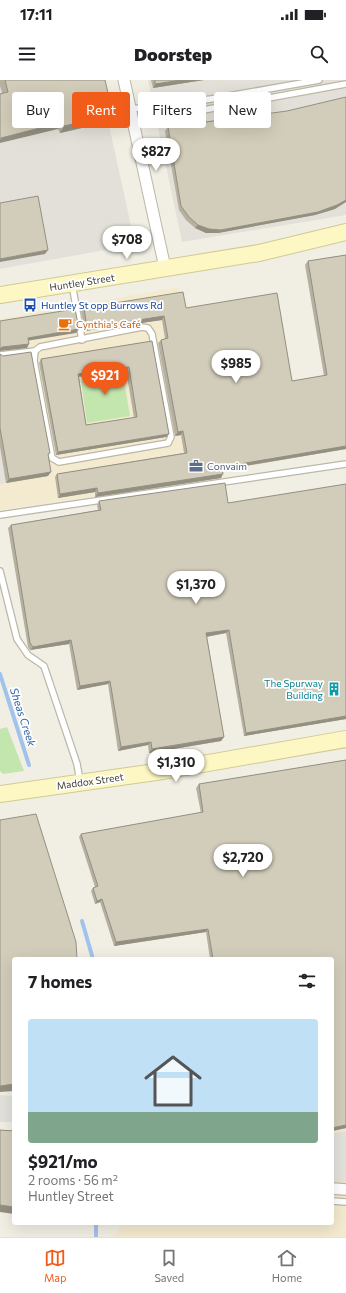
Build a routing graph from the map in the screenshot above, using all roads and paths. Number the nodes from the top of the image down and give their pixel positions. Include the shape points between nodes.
1 (124, 80) edge
2 (319, 80) edge
3 (346, 84) edge
4 (131, 109) junction
5 (134, 124) junction
6 (346, 232) edge
7 (346, 243) edge
8 (259, 253) junction
9 (165, 268) junction
10 (72, 284) junction
11 (0, 295) edge
12 (82, 340) junction
13 (35, 350) junction
14 (0, 355) edge
15 (94, 365) edge
16 (96, 379) edge
17 (346, 464) edge
18 (0, 515) edge
19 (0, 571) edge
20 (346, 739) edge
21 (80, 783) junction
22 (0, 794) edge
23 (334, 1186) edge
24 (346, 1186) edge
25 (334, 1192) edge
26 (346, 1192) edge
27 (334, 1201) edge
28 (346, 1202) edge

1 - 4 street
2 - 4 lane via 211,99
3 - 5 lane via 164,116
4 - 5 street
5 - 9 street
6 - 8 main road, Huntley Street
7 - 8 main road, Huntley Street
8 - 9 main road, Huntley Street
9 - 10 main road, Huntley Street
10 - 11 main road, Huntley Street
10 - 12 lane
12 - 13 lane
12 - 13 lane via 142,327 148,328 152,334 171,437 168,443 59,462 52,458 34,360
13 - 14 lane
15 - 16 path
17 - 18 lane
19 - 21 lane via 17,639 28,655 44,666 77,764
20 - 21 main road, Maddox Street
21 - 22 main road, Maddox Street
23 - 24 lane
25 - 26 lane
27 - 28 lane

